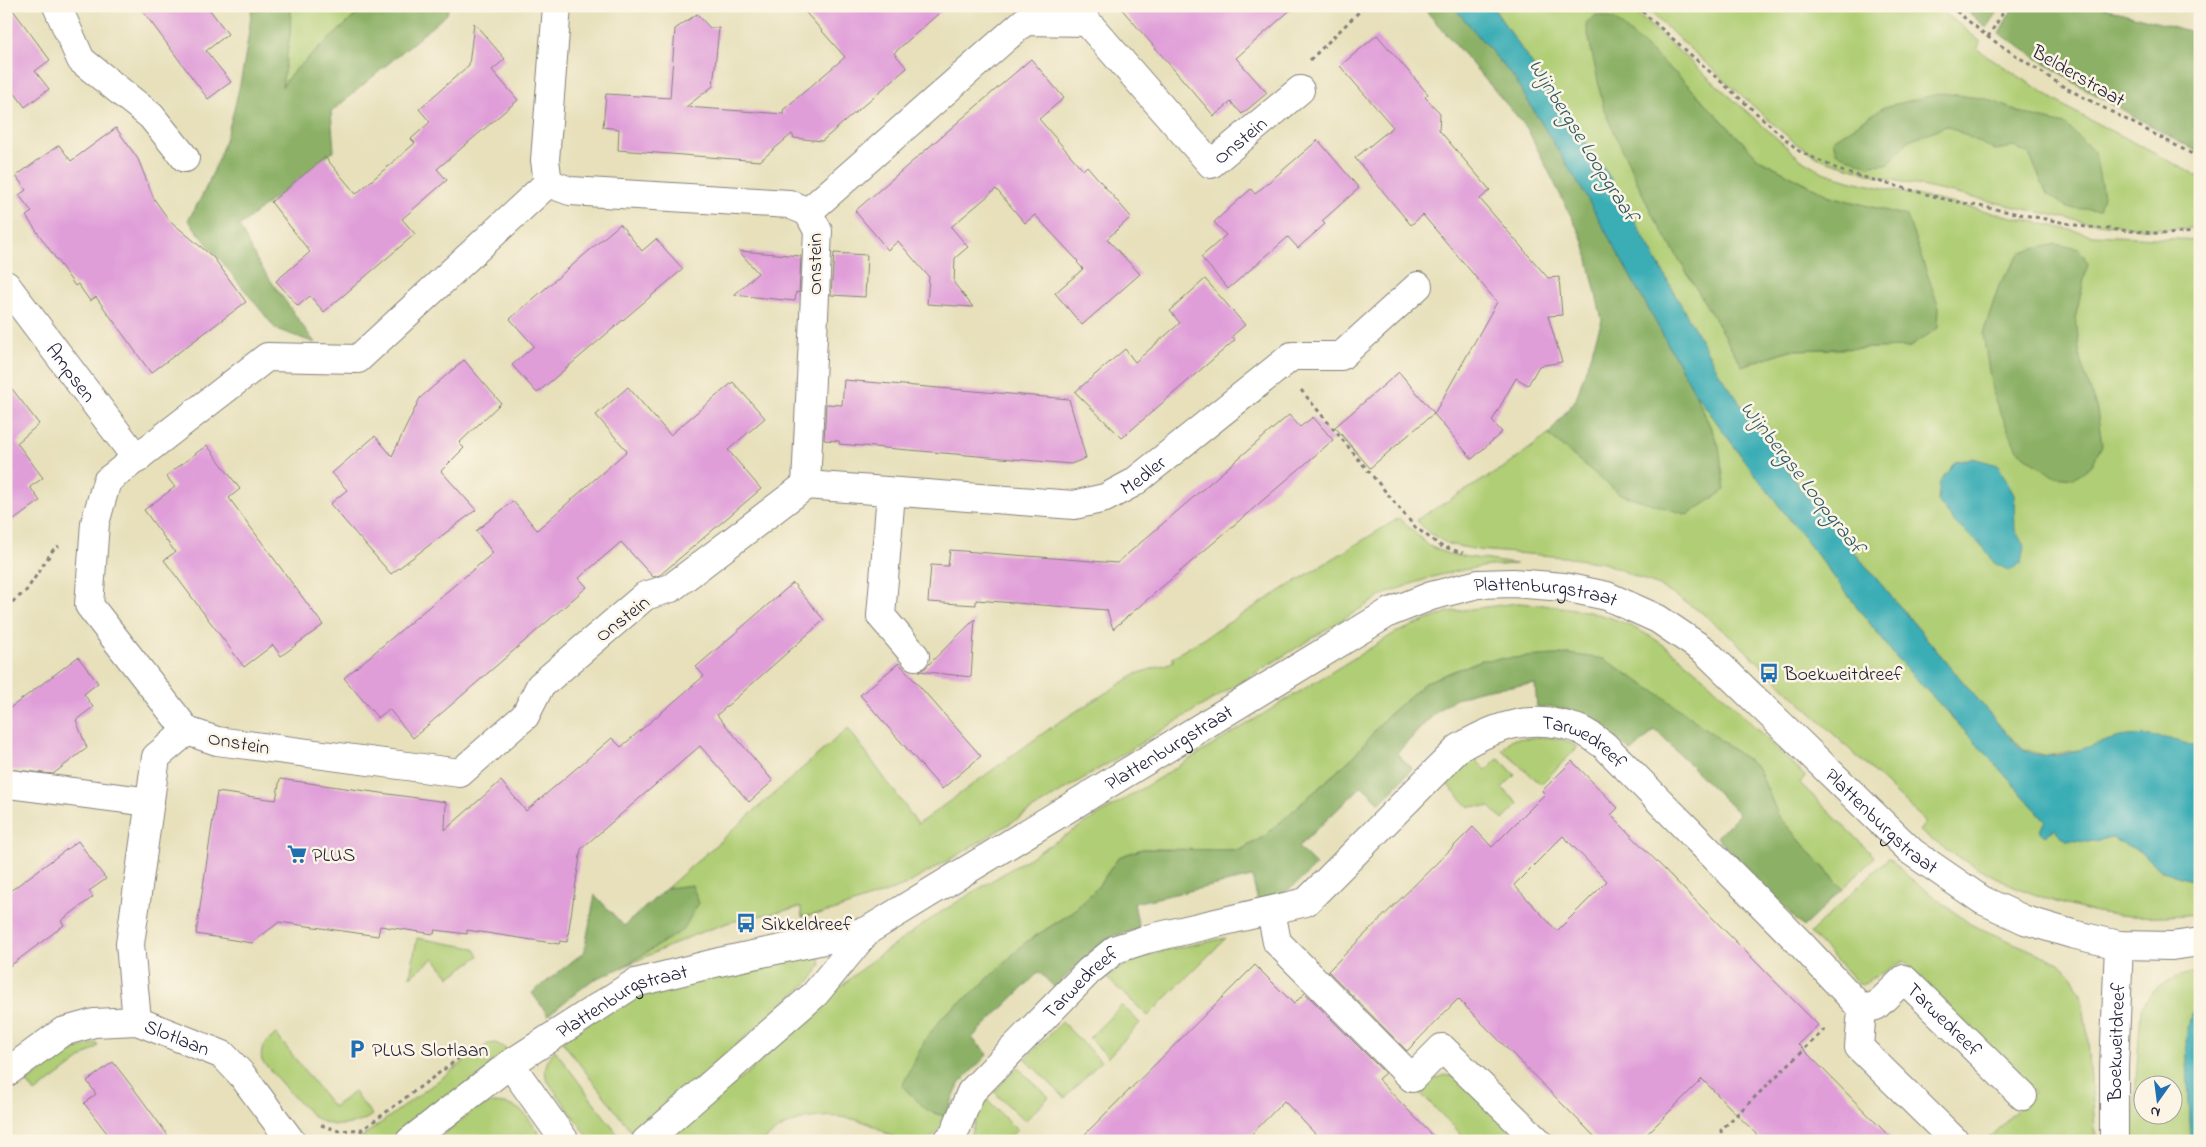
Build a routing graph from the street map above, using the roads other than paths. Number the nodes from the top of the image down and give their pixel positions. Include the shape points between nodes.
1 (57, 6) edge
2 (558, 6) edge
3 (1081, 14) edge
4 (1300, 90) road end
5 (185, 158) dead end
6 (548, 183) junction
7 (808, 212) junction
8 (6, 285) edge
9 (1418, 286) dead end
10 (137, 459) junction
11 (806, 485) junction
12 (891, 493) junction
13 (915, 656) dead end
14 (187, 731) junction
15 (6, 786) edge
16 (150, 802) junction
17 (1271, 911) junction
18 (867, 931) junction
19 (2200, 942) edge
20 (2119, 945) junction
21 (1862, 1010) junction
22 (137, 1022) junction
23 (510, 1064) junction
24 (6, 1073) edge
25 (2023, 1096) dead end
26 (291, 1141) edge
27 (410, 1141) edge
28 (565, 1141) edge
29 (646, 1141) edge
30 (947, 1141) edge
31 (1538, 1141) edge
32 (1955, 1141) edge
33 (2114, 1141) edge

1 - 5 street via 81,60 151,116
2 - 6 street via 545,160
3 - 4 street, Onstein via 1211,164
3 - 7 street, Onstein via 1025,21
6 - 7 street, Onstein via 570,191 789,204
6 - 10 street, Onstein via 358,359 267,357
7 - 11 street, Onstein via 818,231
8 - 10 street, Ampsen
9 - 12 street, Medler via 1341,356 1292,356 1133,483 1104,498 1074,506
10 - 14 street, Onstein via 107,481 95,522 89,605
11 - 12 street, Medler
11 - 14 street, Onstein via 672,588 645,596 540,686 525,716 460,773 218,741
12 - 13 street via 881,616
14 - 16 street, Onstein via 156,757
15 - 16 street
16 - 22 street, Onstein via 130,944
17 - 21 street, Tarwedreef via 1306,902 1459,748 1504,726 1526,722 1554,723 1579,729 1604,745
17 - 30 street, Tarwedreef via 1116,949 1089,972 971,1092 953,1136
17 - 31 street via 1277,942 1412,1078 1442,1048
18 - 20 street, Plattenburgstraat via 1388,614 1431,596 1478,584 1513,583 1607,596 1658,619 1705,651 1912,852 1947,877 1982,900 2025,920
18 - 23 street, Plattenburgstraat via 635,983
18 - 29 street, Plattenburgstraat via 815,994
19 - 20 street, Plattenburgstraat via 2172,946
20 - 33 street, Boekweitdreef
21 - 25 street, Tarwedreef via 1876,1006 1904,979
21 - 32 street via 1859,1047
22 - 24 street, Slotlaan via 94,1023 62,1032
22 - 26 street, Slotlaan via 222,1055 242,1075
23 - 27 street, Plattenburgstraat
23 - 28 street

